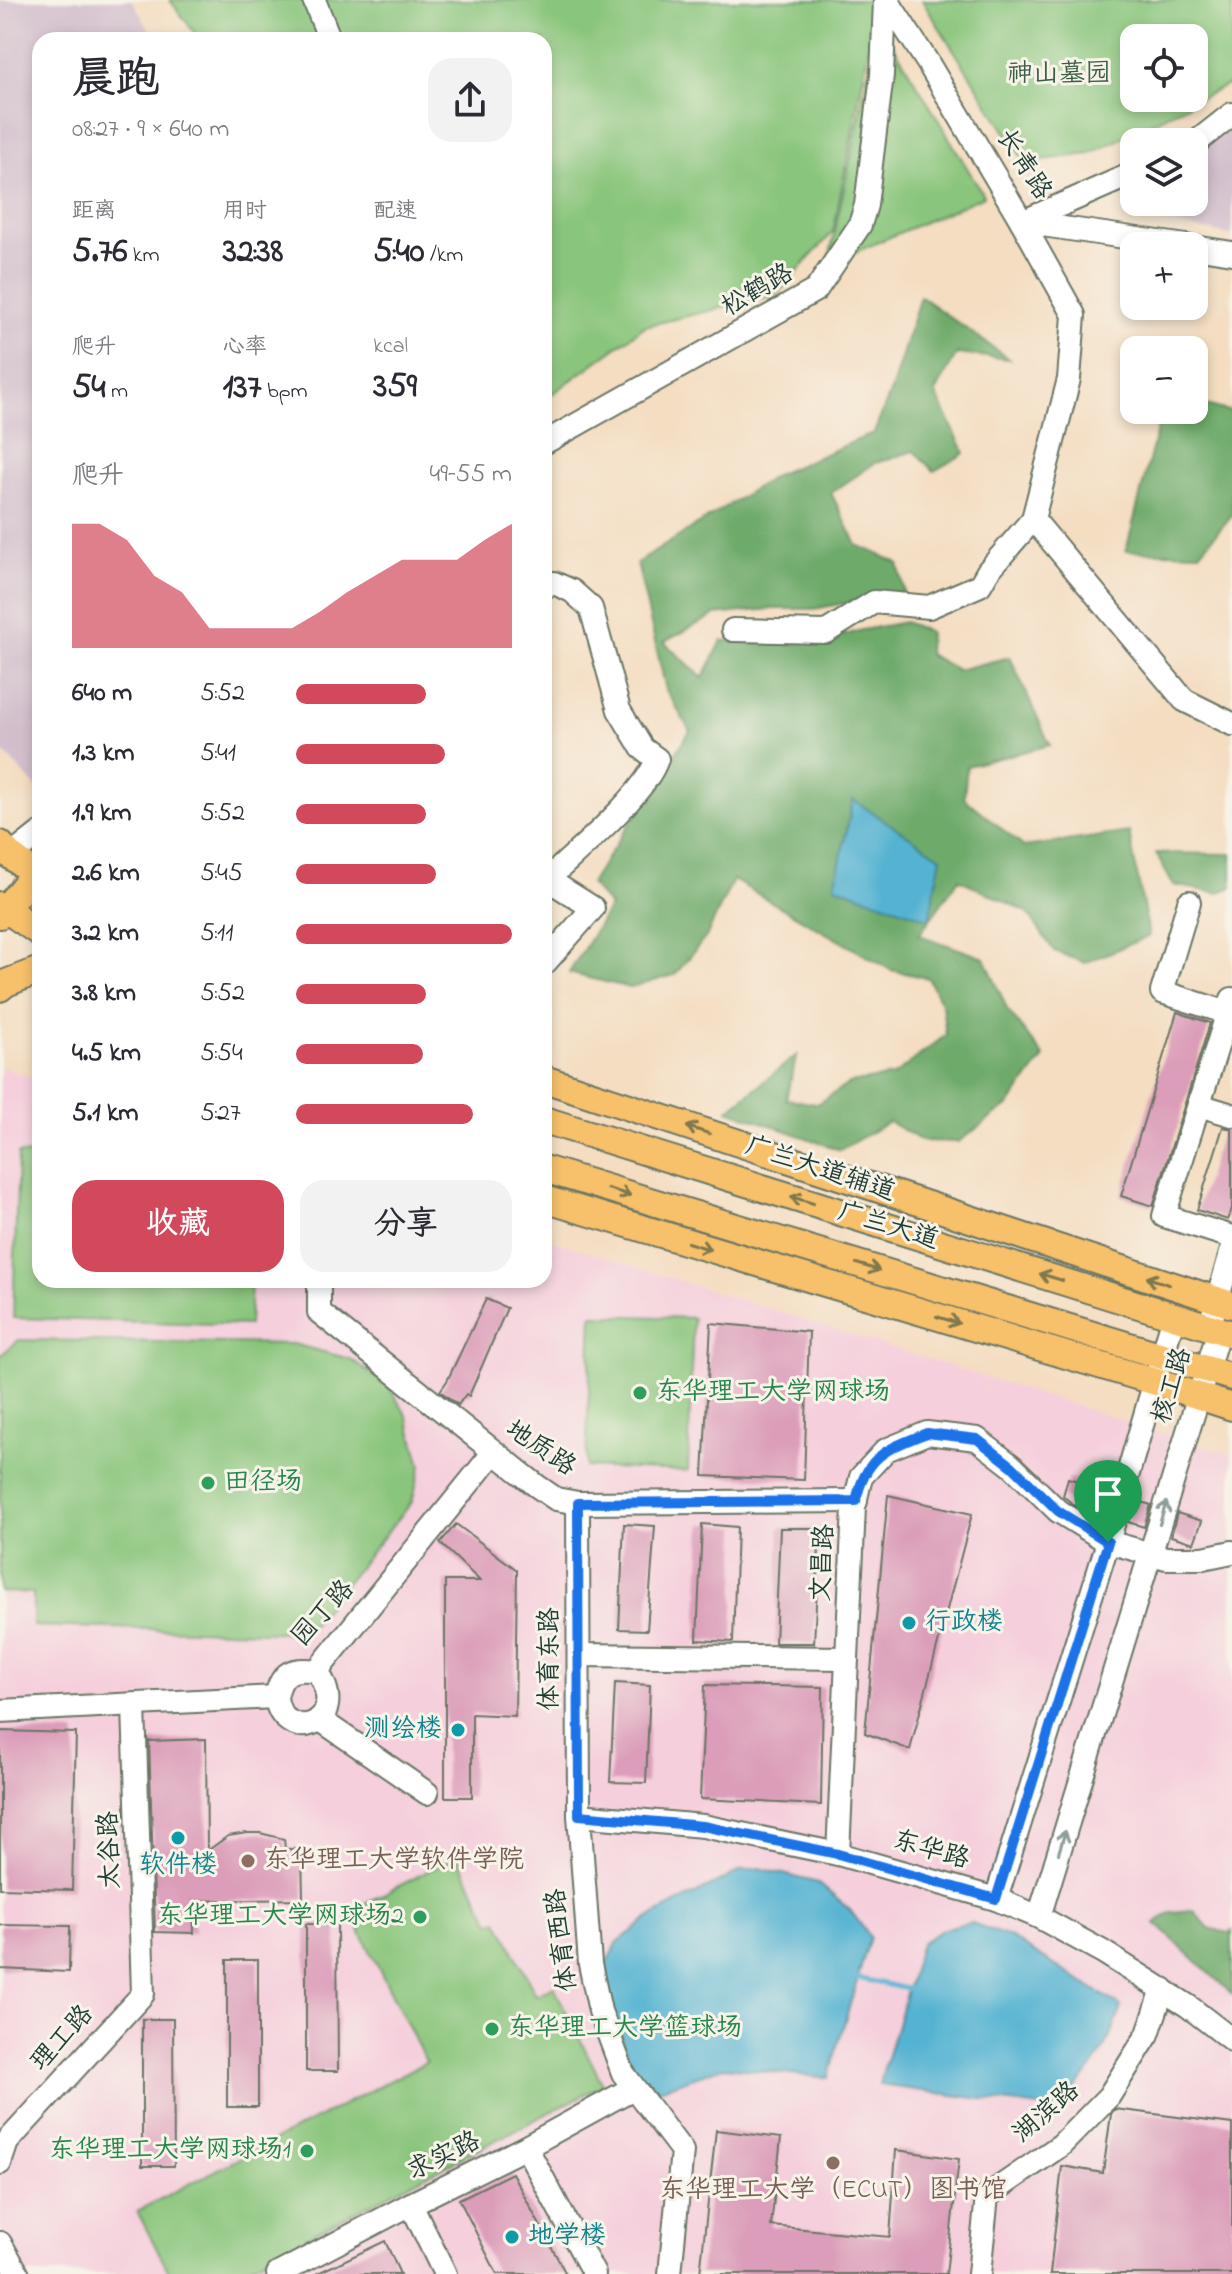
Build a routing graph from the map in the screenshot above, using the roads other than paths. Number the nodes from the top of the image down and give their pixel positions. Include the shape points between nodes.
1 (314, 0) edge
2 (886, 0) edge
3 (327, 32) edge
4 (1232, 114) edge
5 (1208, 133) edge
6 (1120, 179) edge
7 (1022, 222) junction
8 (1120, 236) edge
9 (1208, 249) edge
10 (1232, 253) edge
11 (552, 438) edge
12 (1033, 519) junction
13 (552, 584) edge
14 (733, 630) dead end
15 (1232, 724) edge
16 (32, 838) edge
17 (4, 856) edge
18 (32, 870) edge
19 (552, 872) edge
20 (32, 879) edge
21 (552, 882) edge
22 (1189, 902) dead end
23 (1, 909) edge
24 (32, 928) edge
25 (552, 955) edge
26 (32, 973) edge
27 (0, 988) edge
28 (1230, 1006) edge
29 (552, 1082) edge
30 (1199, 1105) junction
31 (1232, 1115) edge
32 (552, 1122) edge
33 (552, 1171) edge
34 (552, 1201) edge
35 (1232, 1237) edge
36 (1232, 1250) edge
37 (319, 1288) edge
38 (1225, 1303) edge
39 (1174, 1316) junction
40 (1220, 1330) edge
41 (1163, 1356) junction
42 (1219, 1374) edge
43 (1156, 1382) junction
44 (1199, 1396) junction
45 (1232, 1407) edge
46 (494, 1452) junction
47 (856, 1501) junction
48 (578, 1503) junction
49 (1108, 1542) junction
50 (1232, 1552) edge
51 (1150, 1554) junction
52 (579, 1655) junction
53 (847, 1658) junction
54 (317, 1671) junction
55 (276, 1697) junction
56 (134, 1705) junction
57 (0, 1711) edge
58 (319, 1719) junction
59 (427, 1793) dead end
60 (579, 1815) junction
61 (838, 1854) junction
62 (996, 1899) junction
63 (1039, 1917) junction
64 (1163, 1989) junction
65 (143, 1994) joint
66 (1232, 2040) edge
67 (633, 2088) junction
68 (526, 2147) junction
69 (0, 2163) edge
70 (411, 2204) junction
71 (0, 2243) edge
72 (281, 2273) edge
73 (18, 2274) edge
74 (445, 2274) edge
75 (594, 2274) edge
76 (670, 2274) edge
77 (979, 2274) edge

1 - 3 street
2 - 7 street, 长青路
2 - 11 street, 松鹤路 via 866,205 860,225 816,290
4 - 5 street
6 - 7 street
7 - 8 street, 长青路
7 - 12 street via 1074,315 1069,379
9 - 10 street
12 - 14 street via 980,585 929,607 874,602 826,632
12 - 15 street via 1184,700
13 - 19 street via 572,591 591,608 619,710 642,748 657,759 633,796
16 - 17 street
17 - 18 main road
20 - 23 main road
21 - 25 street via 593,908
22 - 28 street via 1162,992
23 - 24 main road
26 - 27 main road
28 - 30 street
38 -> 29 main road, 广兰大道辅道
30 - 31 street
30 - 35 street via 1164,1216
39 -> 32 main road, 广兰大道
33 -> 41 main road, 广兰大道
34 -> 43 main road
36 - 38 street, 核工路
37 - 46 street, 地质路 via 319,1312
38 - 40 street, 核工路
39 - 40 main road, 广兰大道
39 - 41 street, 核工路
40 - 42 street, 核工路
41 - 42 main road, 广兰大道
41 - 43 street, 核工路
42 - 44 street, 核工路
43 - 44 main road
43 - 49 street, 核工路
44 - 45 main road
51 -> 44 street, 核工路
46 - 48 street, 地质路 via 556,1499
46 - 54 street, 园丁路
47 - 48 street, 地质路
47 - 49 street, 文昌路 via 861,1477 886,1450 927,1433 977,1439 1058,1511
47 - 53 street, 文昌路
48 - 52 street, 体育东路
49 - 51 street, 文昌路
49 - 62 street, 核工路
50 - 51 street, 文昌路 via 1203,1558
63 -> 51 street, 核工路
52 - 53 street
52 - 60 street, 体育东路
53 - 61 street, 文昌路
54 - 55 street, 园丁路 via 287,1674
54 - 58 street via 328,1700
55 - 56 street
55 - 58 street via 277,1709 287,1720 299,1726
56 - 57 street
56 - 65 street, 太谷路
58 - 59 street
60 - 61 street, 东华路 via 703,1826
60 - 67 street, 体育西路 via 590,1964 614,2054
61 - 62 street, 东华路
62 - 63 street, 东华路
63 - 64 street, 东华路
64 - 66 street, 东华路
64 - 77 street, 湖滨路 via 1148,2034 1109,2096 1061,2145 987,2196
65 - 69 street, 理工路 via 7,2142
67 - 68 street, 求实路
67 - 76 street, 体育西路 via 682,2151
68 - 70 street, 求实路
68 - 75 street
70 - 72 street, 求实路
70 - 74 street
71 - 73 street

